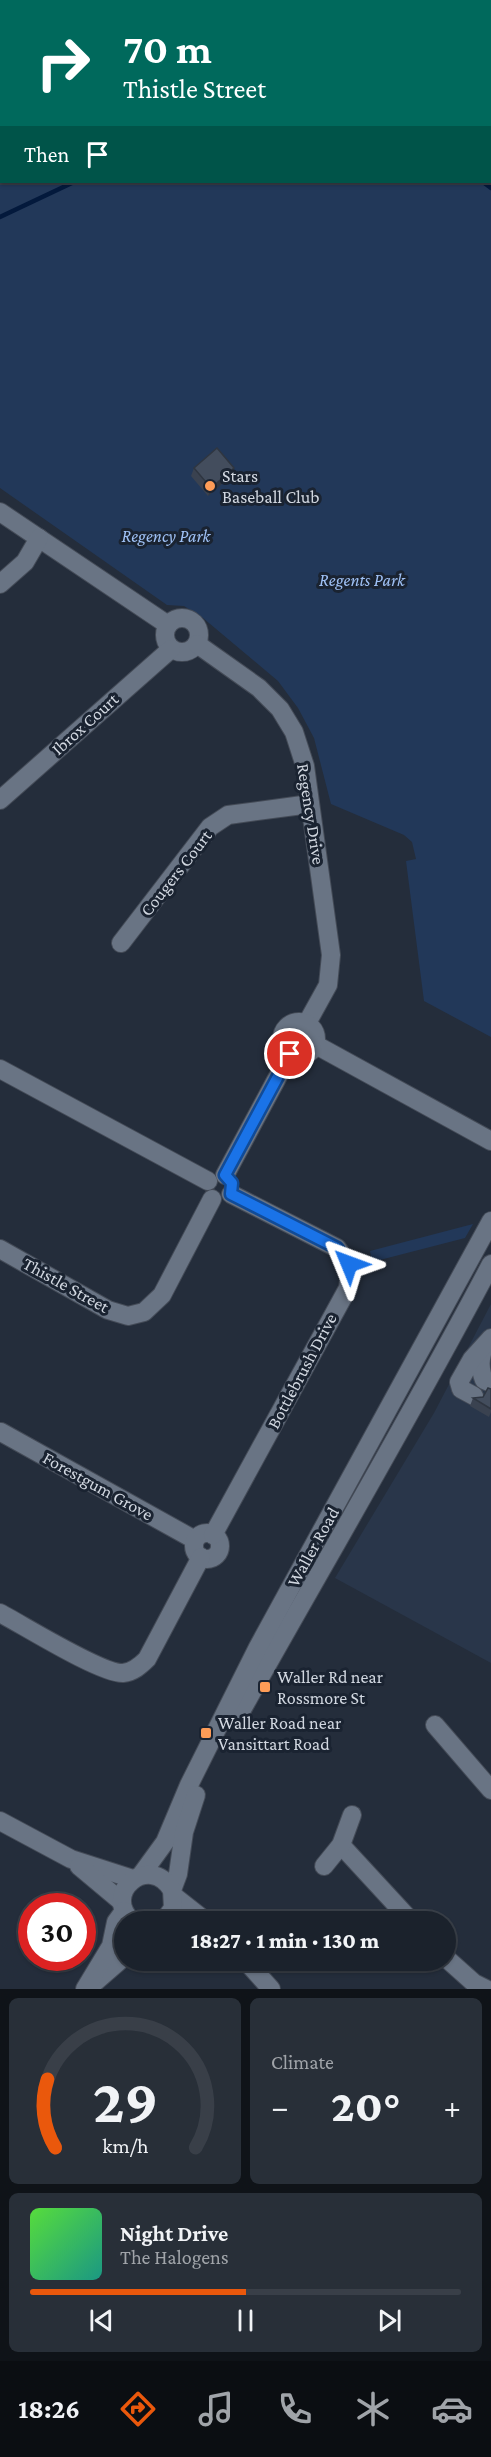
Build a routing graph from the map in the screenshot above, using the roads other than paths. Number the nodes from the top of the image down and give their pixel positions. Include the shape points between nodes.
1 (0, 512) edge
2 (39, 538) junction
3 (0, 584) edge
4 (168, 625) junction
5 (197, 644) junction
6 (171, 649) junction
7 (0, 800) edge
8 (310, 804) junction
9 (121, 943) dead end
10 (307, 1023) junction
11 (316, 1045) junction
12 (290, 1054) junction
13 (0, 1069) edge
14 (491, 1141) edge
15 (215, 1185) junction
16 (491, 1221) edge
17 (0, 1249) edge
18 (491, 1264) edge
19 (434, 1327) junction
20 (452, 1337) junction
21 (488, 1342) edge
22 (491, 1383) edge
23 (474, 1396) edge
24 (1, 1432) edge
25 (347, 1502) junction
26 (198, 1548) junction
27 (0, 1613) edge
28 (435, 1725) dead end
29 (491, 1790) edge
30 (352, 1815) dead end
31 (0, 1821) edge
32 (341, 1845) junction
33 (70, 1859) junction
34 (324, 1866) dead end
35 (137, 1877) junction
36 (173, 1893) junction
37 (126, 1911) edge
38 (171, 1911) edge
39 (194, 1911) edge
40 (402, 1911) edge
41 (114, 1932) edge
42 (114, 1965) edge
43 (456, 1967) edge
44 (255, 1971) edge
45 (271, 1989) edge
46 (486, 1989) edge

1 - 2 street
2 - 3 street via 25,562
2 - 4 street
4 - 5 street via 178,618 190,620 199,633
4 - 6 street via 165,634
5 - 6 street via 185,653
5 - 8 street, Regency Drive via 259,688 280,709 294,732 305,766
6 - 7 street, Ibrox Court
8 - 9 street, Cougers Court via 228,815 210,827
8 - 10 street, Regency Drive via 331,955 328,985
10 - 11 street via 316,1032
10 - 12 street via 294,1022 284,1030 282,1044
11 - 12 street via 305,1056
11 - 14 street
12 - 15 street, Thistle Street
13 - 15 street
15 - 17 street, Thistle Street via 162,1295 144,1312 128,1316 108,1310
15 - 26 street, Bottlebrush Drive via 223,1201 231,1194 337,1248 351,1273 348,1288 213,1535 219,1541 219,1550 214,1556
16 - 19 street, Waller Road
18 - 20 street, Waller Road
19 - 20 street
19 - 25 street, Waller Road
20 - 25 street, Waller Road via 419,1399
21 - 22 street via 479,1360 484,1380
21 - 23 street via 459,1382 461,1389
24 - 26 street, Forestgum Grove
25 - 35 street, Waller Road via 258,1647 165,1842
25 - 36 street, Waller Road via 200,1785 184,1832
26 - 27 street via 147,1659 125,1673 103,1669
28 - 29 street
30 - 32 street
31 - 33 street
32 - 34 street
32 - 40 street
33 - 35 street
33 - 37 street
35 - 36 street via 159,1877
35 - 37 street, Waller Road via 124,1889
36 - 38 street, Waller Road
36 - 39 street
41 - 42 street, Waller Road via 111,1946 85,1989
43 - 46 street
44 - 45 street

